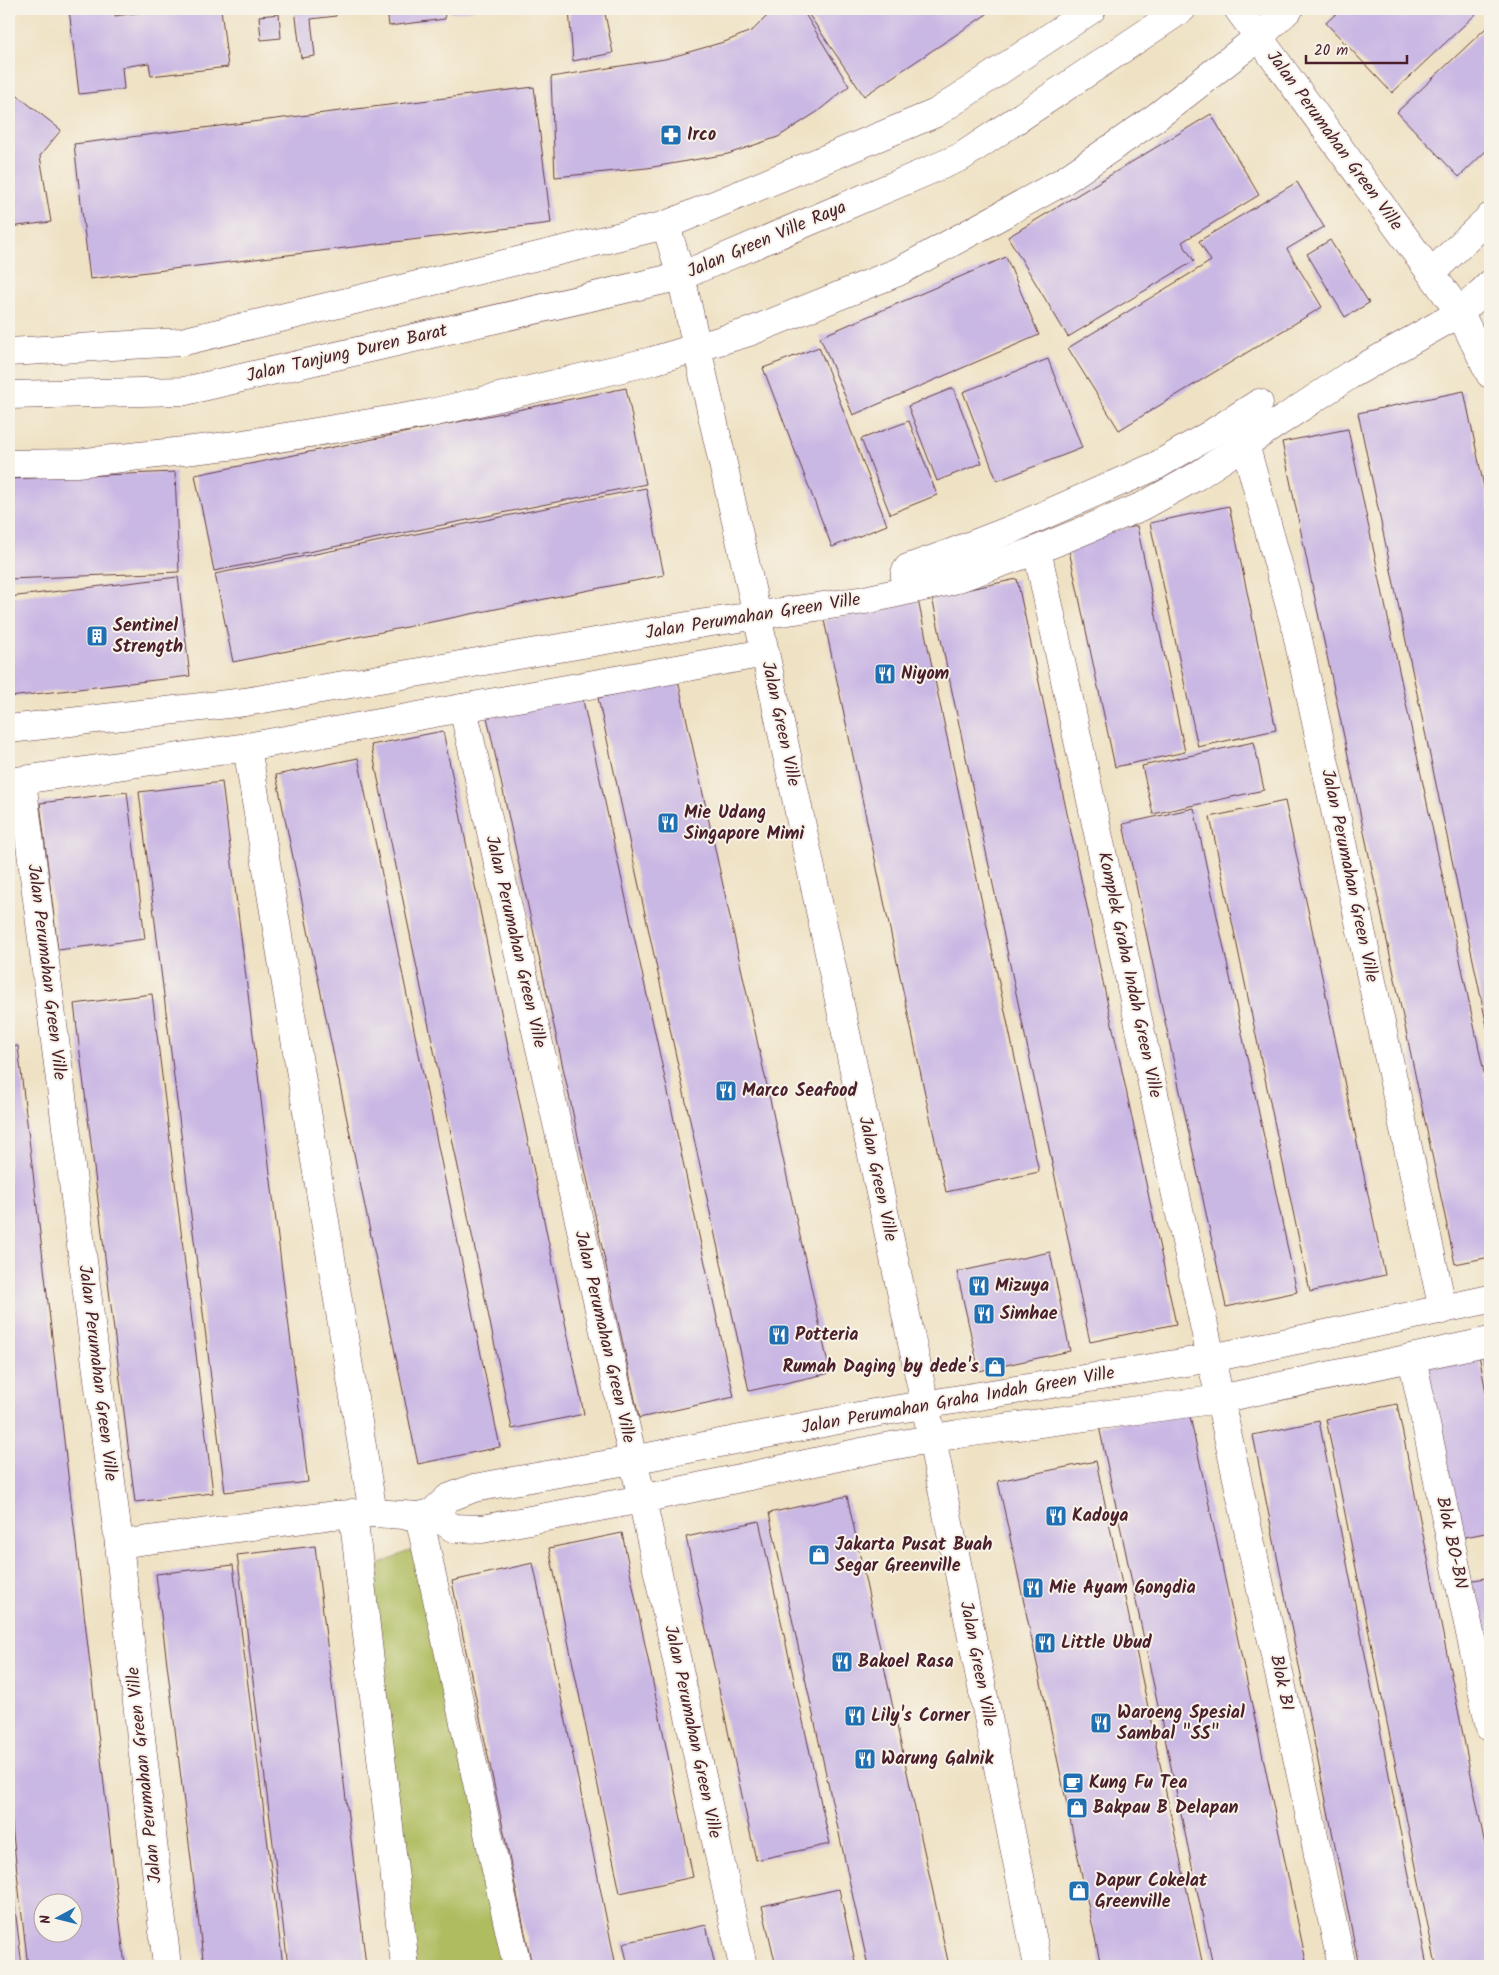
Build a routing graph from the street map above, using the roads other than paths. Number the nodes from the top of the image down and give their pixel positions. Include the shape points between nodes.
1 (1092, 9) edge
2 (1182, 9) edge
3 (1238, 9) edge
4 (1289, 9) edge
5 (1259, 37) junction
6 (1490, 217) edge
7 (666, 225) junction
8 (1431, 273) junction
9 (681, 276) junction
10 (1490, 284) edge
11 (1460, 313) junction
12 (698, 348) junction
13 (9, 352) edge
14 (1490, 374) edge
15 (9, 395) edge
16 (1259, 403) dead end
17 (1209, 435) junction
18 (1234, 451) junction
19 (9, 464) edge
20 (1010, 530) junction
21 (1029, 553) junction
22 (904, 590) junction
23 (757, 615) junction
24 (765, 653) junction
25 (463, 708) junction
26 (9, 729) edge
27 (247, 747) junction
28 (15, 781) edge
29 (1490, 1299) edge
30 (1443, 1310) junction
31 (1490, 1341) edge
32 (1212, 1358) junction
33 (1412, 1358) junction
34 (1220, 1399) junction
35 (925, 1404) junction
36 (931, 1438) junction
37 (632, 1460) junction
38 (642, 1499) junction
39 (363, 1513) junction
40 (425, 1514) junction
41 (119, 1544) junction
42 (1490, 1728) edge
43 (167, 1966) edge
44 (405, 1966) edge
45 (517, 1966) edge
46 (743, 1966) edge
47 (1038, 1966) edge
48 (1342, 1966) edge

1 - 7 street via 936,113
2 - 9 street, Jalan Green Ville Raya via 961,157
3 - 5 street, Jalan Perumahan Green Ville
4 - 5 street
5 - 8 street, Jalan Perumahan Green Ville
5 - 12 street via 1155,118 1062,182 898,272 749,332
6 - 8 street
7 - 9 street, Jalan Green Ville Raya
7 - 13 street via 181,342
8 - 11 street, Jalan Perumahan Green Ville
9 - 12 street, Jalan Green Ville
9 - 15 street, Jalan Tanjung Duren Barat via 185,391
10 - 11 street, Jalan Perumahan Green Ville
11 - 14 street, Jalan Perumahan Green Ville
11 - 18 street, Jalan Perumahan Green Ville via 1350,375
12 - 19 street via 432,413 237,445 77,463
12 - 23 street, Jalan Green Ville
16 - 17 street
17 - 18 street
17 - 20 street via 1156,466
18 - 21 street, Jalan Perumahan Green Ville via 1198,476 1142,506
18 - 30 street, Jalan Perumahan Green Ville via 1295,625
20 - 21 street, Komplek Graha Indah Green Ville
20 - 22 street via 908,568
21 - 22 street, Jalan Perumahan Green Ville via 950,581
21 - 32 street, Komplek Graha Indah Green Ville
22 - 23 street, Jalan Perumahan Green Ville via 865,600
23 - 24 street, Jalan Green Ville
23 - 26 street, Jalan Perumahan Green Ville via 245,702
24 - 25 street, Jalan Perumahan Green Ville
24 - 35 street, Jalan Green Ville
25 - 27 street, Jalan Perumahan Green Ville
25 - 37 street, Jalan Perumahan Green Ville
27 - 28 street, Jalan Perumahan Green Ville
27 - 39 street
28 - 41 street, Jalan Perumahan Green Ville
29 - 30 street, Jalan Perumahan Graha Indah Green Ville
30 - 32 street, Jalan Perumahan Graha Indah Green Ville
31 - 33 street, Jalan Perumahan Graha Indah Green Ville
32 - 34 street, Komplek Graha Indah Green Ville
32 - 35 street, Jalan Perumahan Graha Indah Green Ville
33 - 34 street, Jalan Perumahan Graha Indah Green Ville
33 - 42 street, Blok BO-BN
34 - 36 street, Jalan Perumahan Graha Indah Green Ville
34 - 48 street, Blok BI
35 - 36 street, Jalan Green Ville
35 - 37 street, Jalan Perumahan Graha Indah Green Ville
36 - 38 street, Jalan Perumahan Graha Indah Green Ville
36 - 47 street, Jalan Green Ville
37 - 38 street, Jalan Perumahan Green Ville
37 - 40 street, Jalan Perumahan Graha Indah Green Ville via 474,1488 448,1498
38 - 40 street, Jalan Perumahan Graha Indah Green Ville via 482,1529 453,1528
38 - 46 street, Jalan Perumahan Green Ville
39 - 40 street
39 - 41 street
39 - 44 street
40 - 45 street
41 - 43 street, Jalan Perumahan Green Ville

